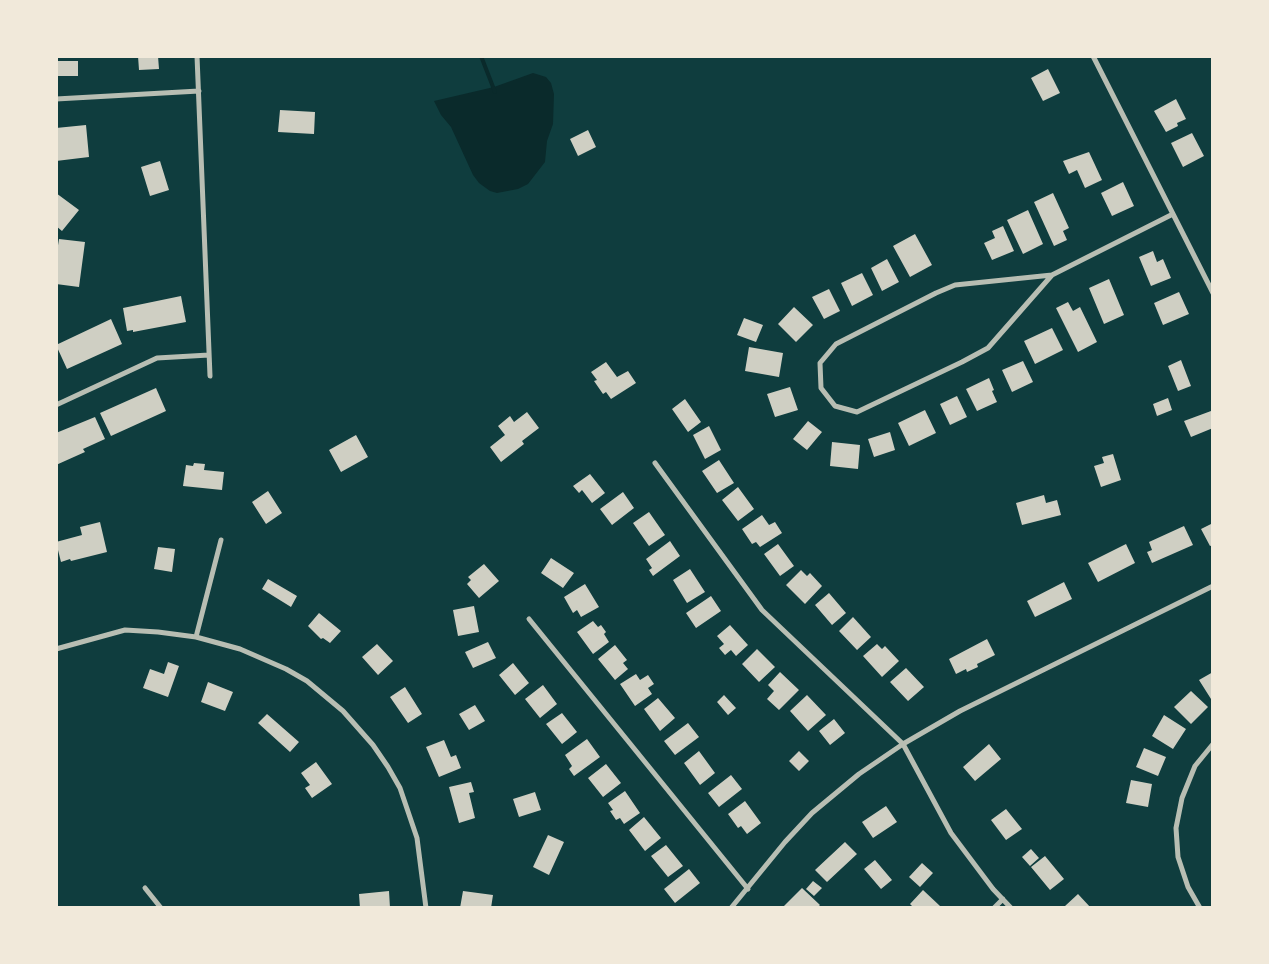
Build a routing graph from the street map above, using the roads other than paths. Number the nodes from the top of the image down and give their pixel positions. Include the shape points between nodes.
1 (197, 56) edge
2 (1093, 56) edge
3 (199, 91) junction
4 (56, 99) edge
5 (1173, 214) junction
6 (1052, 275) junction
7 (1213, 292) edge
8 (209, 355) junction
9 (210, 376) dead end
10 (56, 405) edge
11 (655, 463) dead end
12 (221, 540) dead end
13 (1213, 586) edge
14 (529, 619) dead end
15 (196, 636) junction
16 (56, 649) edge
17 (903, 744) junction
18 (1213, 744) edge
19 (145, 888) dead end
20 (748, 889) junction
21 (1003, 900) junction
22 (161, 908) edge
23 (426, 908) edge
24 (731, 908) edge
25 (994, 908) edge
26 (1010, 908) edge
27 (1200, 908) edge

1 - 3 street
2 - 5 street
3 - 4 street
3 - 8 street
5 - 6 street
5 - 7 street
6 - 6 street via 956,285 936,293 836,344 820,363 821,388 835,406 856,412 962,362 988,348
8 - 9 street
8 - 10 street via 157,358
11 - 17 street via 762,610
12 - 15 street
13 - 17 street via 960,711
14 - 20 street
15 - 16 street via 125,630
15 - 23 street via 286,668 343,711 373,745 400,788 417,838
17 - 20 street via 859,774 812,813
17 - 21 street via 951,833
18 - 27 street via 1195,766 1182,798 1176,828 1178,858 1188,887
19 - 22 street
20 - 24 street
21 - 25 street
21 - 26 street

